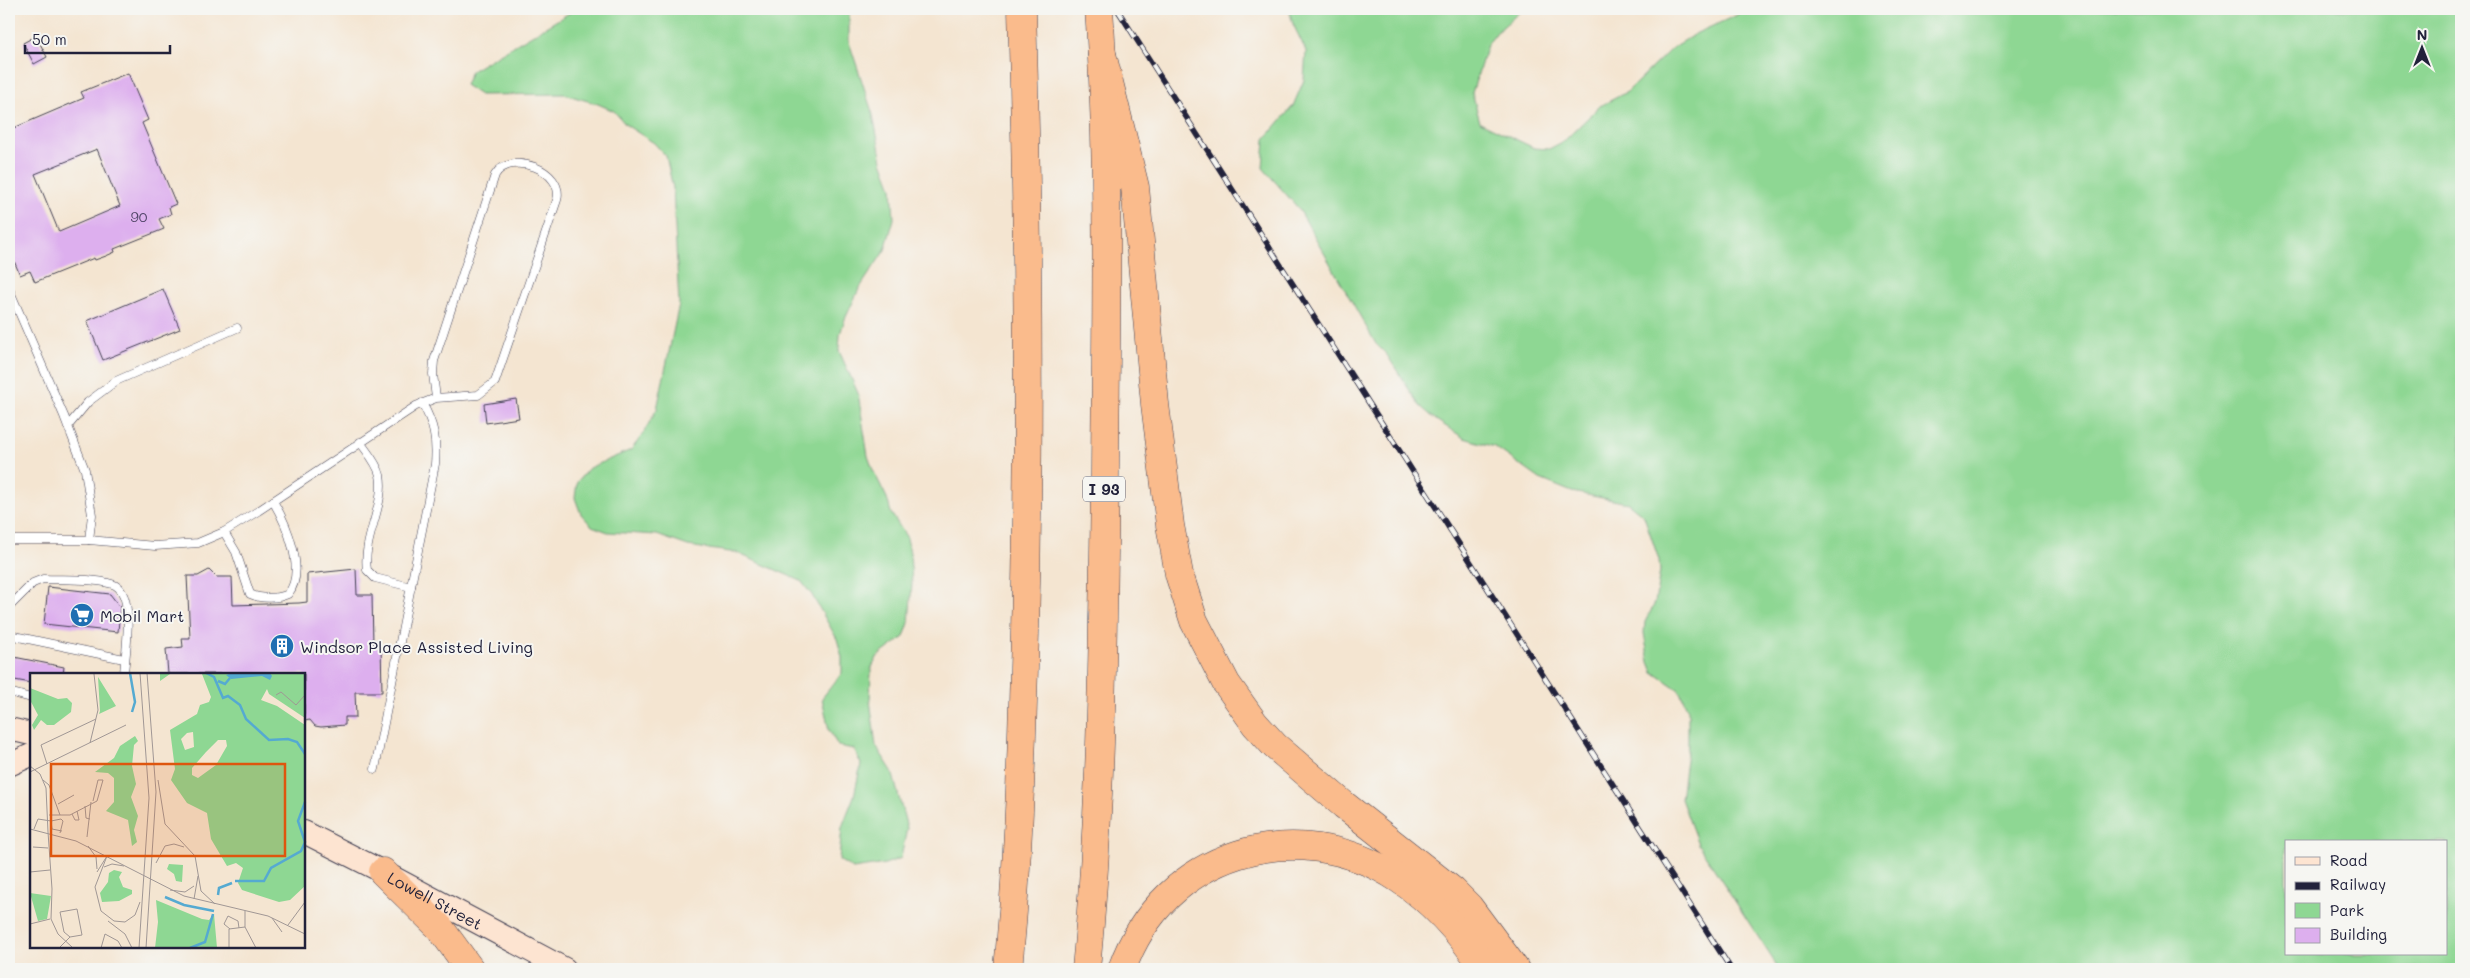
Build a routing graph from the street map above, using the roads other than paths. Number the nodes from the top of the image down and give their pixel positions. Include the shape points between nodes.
1 (1022, 9) edge
2 (1099, 9) edge
3 (1102, 54) junction
4 (9, 289) edge
5 (237, 328) dead end
6 (436, 398) junction
7 (422, 403) junction
8 (68, 426) junction
9 (360, 442) junction
10 (273, 501) junction
11 (224, 532) junction
12 (9, 540) edge
13 (89, 540) junction
14 (411, 587) junction
15 (9, 608) edge
16 (9, 635) edge
17 (124, 660) junction
18 (124, 673) edge
19 (9, 692) edge
20 (30, 698) edge
21 (9, 729) edge
22 (30, 734) edge
23 (30, 755) edge
24 (9, 765) edge
25 (375, 769) dead end
26 (305, 833) edge
27 (383, 872) junction
28 (470, 969) edge
29 (565, 969) edge
30 (1008, 969) edge
31 (1086, 969) edge
32 (1122, 969) edge
33 (1486, 969) edge
34 (1515, 969) edge

1 - 30 highway via 1028,184 1028,487 1020,765
2 - 3 highway, I 93
3 - 31 highway, I 93 via 1107,301 1104,528 1099,757
3 - 34 highway via 1135,187 1170,525 1179,574 1194,620 1226,683 1268,739 1304,773 1453,891 1469,907
4 - 8 lane
5 - 8 lane via 116,381 88,402
6 - 6 lane via 478,395 496,382 558,196 555,182 542,171 513,163 500,168 494,175 434,361
6 - 7 lane
7 - 9 lane
7 - 14 lane via 432,421 437,444
8 - 13 lane via 89,487 92,515
9 - 10 lane
9 - 14 lane via 375,464 380,479 366,570 375,578
10 - 11 lane
10 - 11 lane via 286,524 292,544 295,578 288,594 279,597 250,594 236,552
11 - 13 lane via 184,546
12 - 13 lane
14 - 25 lane
15 - 17 lane via 33,584 43,579 113,584 125,595 128,609
16 - 17 lane
17 - 18 lane
19 - 20 lane
21 - 22 main road
23 - 24 main road
26 - 27 main road, Lowell Street
27 - 28 highway via 440,928
27 - 29 main road, Lowell Street
32 - 33 highway via 1145,924 1164,900 1188,879 1216,862 1247,851 1299,845 1344,854 1399,879 1445,918

